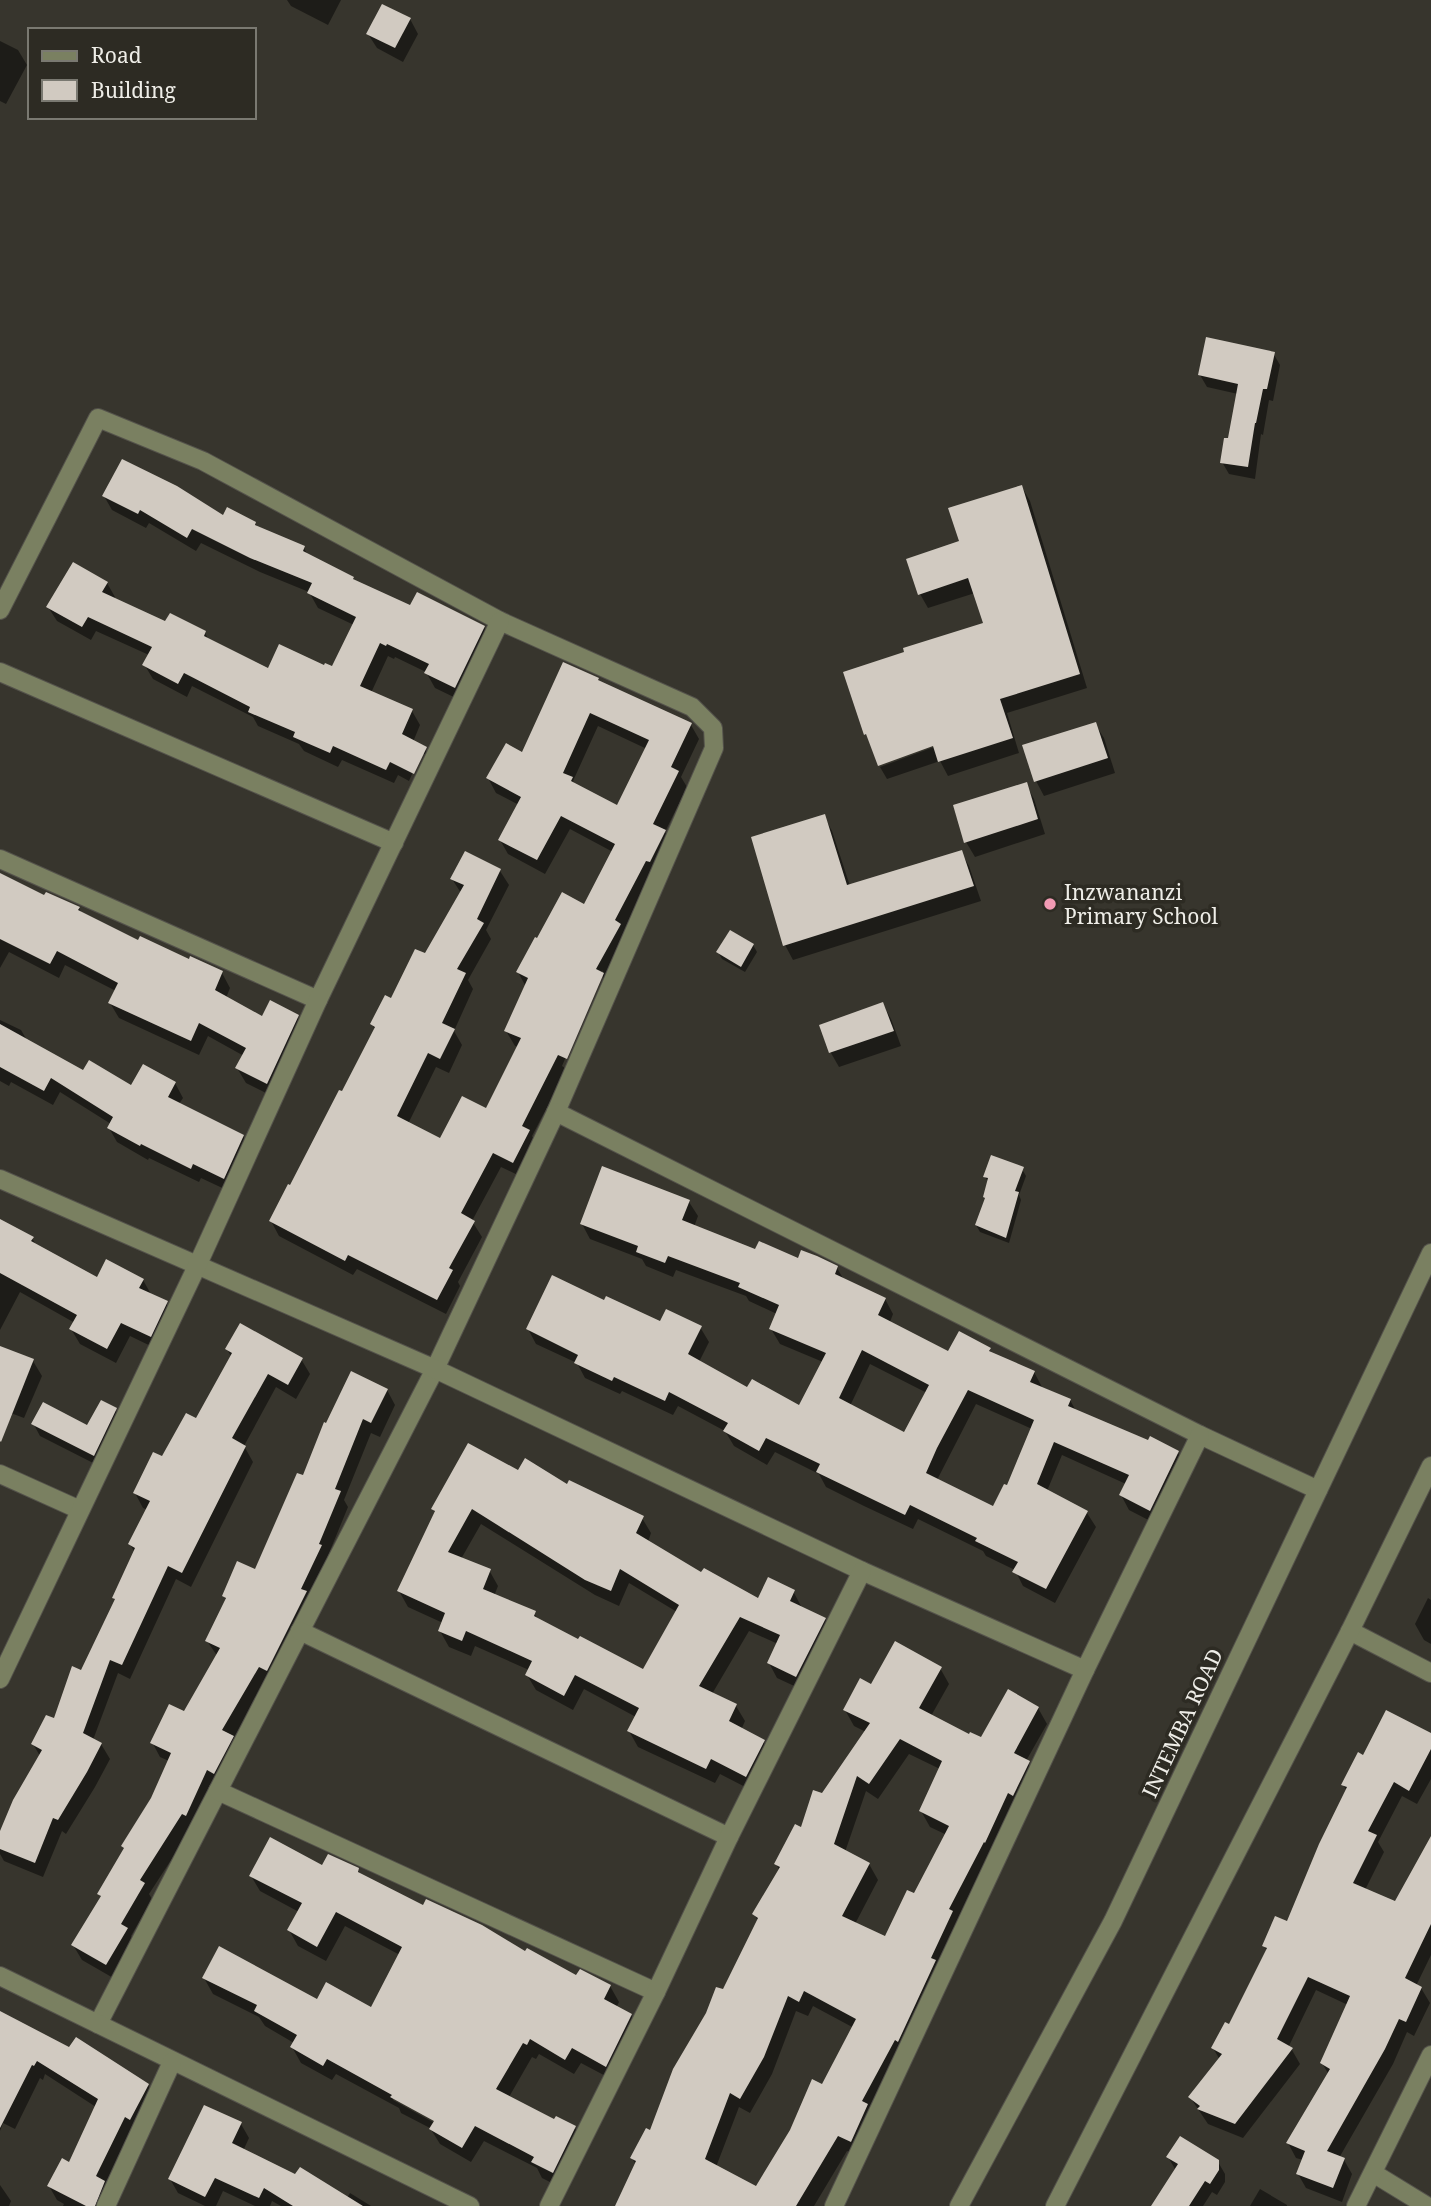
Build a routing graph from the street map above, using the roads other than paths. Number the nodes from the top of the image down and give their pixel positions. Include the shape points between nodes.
1 (0, 610) edge
2 (500, 621) junction
3 (0, 672) edge
4 (394, 843) junction
5 (0, 859) edge
6 (318, 1000) junction
7 (556, 1112) junction
8 (0, 1179) edge
9 (1431, 1253) edge
10 (198, 1264) junction
11 (435, 1369) junction
12 (1200, 1434) junction
13 (1431, 1466) edge
14 (0, 1474) edge
15 (1318, 1490) junction
16 (80, 1510) junction
17 (862, 1572) junction
18 (1350, 1630) junction
19 (300, 1631) junction
20 (5, 1656) edge
21 (1085, 1670) junction
22 (1431, 1673) edge
23 (0, 1679) edge
24 (218, 1791) junction
25 (729, 1837) junction
26 (0, 1976) edge
27 (656, 1992) junction
28 (98, 2024) junction
29 (1431, 2054) edge
30 (172, 2062) junction
31 (1373, 2173) junction
32 (106, 2206) edge
33 (470, 2206) edge
34 (549, 2206) edge
35 (834, 2206) edge
36 (959, 2206) edge
37 (1055, 2206) edge
38 (1356, 2206) edge
39 (1427, 2206) edge

1 - 2 street via 98,418 203,461
2 - 4 street
2 - 7 street via 692,707 713,728 714,748
3 - 4 street
4 - 6 street
5 - 6 street
6 - 10 street
7 - 11 street
7 - 12 street
8 - 10 street
9 - 15 street, INTEMBA ROAD
10 - 11 street
10 - 16 street
11 - 17 street
11 - 19 street
12 - 15 street
12 - 21 street
13 - 18 street
14 - 16 street
15 - 36 street, INTEMBA ROAD via 1112,1921
16 - 20 street
17 - 21 street
17 - 25 street
18 - 22 street
18 - 37 street
19 - 24 street
19 - 25 street
20 - 23 street
21 - 35 street
24 - 27 street
24 - 28 street
25 - 27 street
26 - 28 street
27 - 34 street
28 - 30 street
29 - 31 street
30 - 32 street
30 - 33 street
31 - 38 street
31 - 39 street

